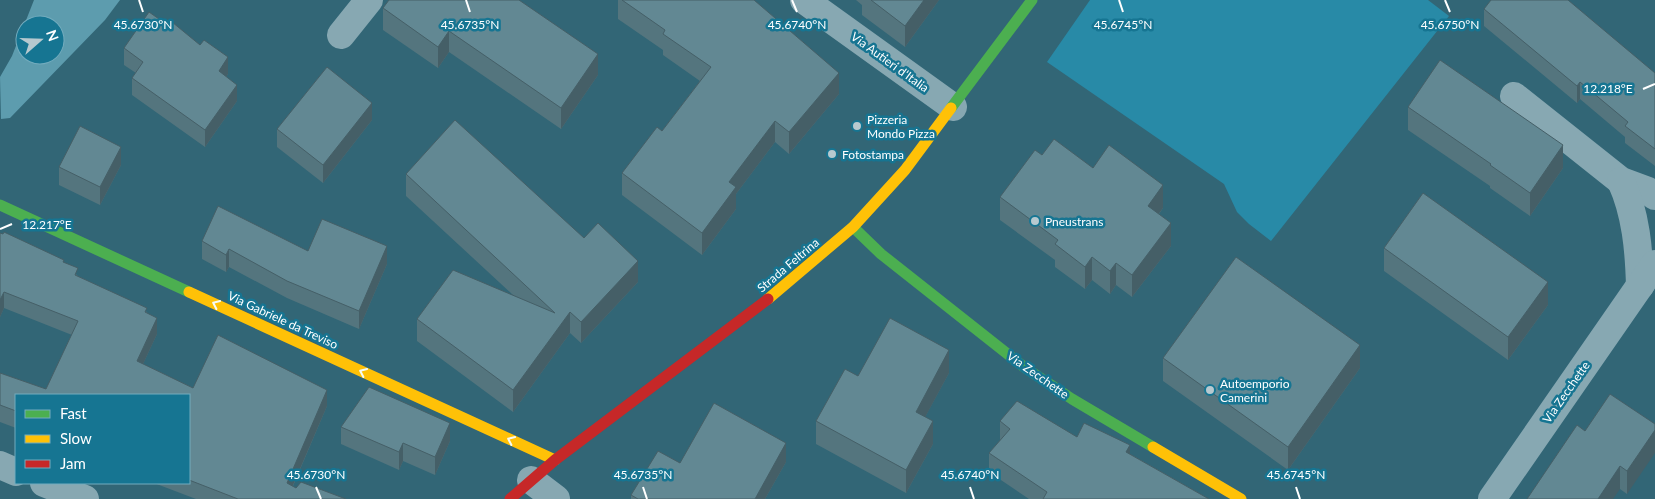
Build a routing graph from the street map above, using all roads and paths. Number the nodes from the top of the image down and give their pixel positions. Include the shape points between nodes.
1 (369, 0) edge
2 (804, 0) edge
3 (1032, 0) edge
4 (341, 35) dead end
5 (1514, 96) dead end
6 (953, 107) junction
7 (1621, 181) junction
8 (1655, 196) edge
9 (0, 205) edge
10 (853, 227) junction
11 (1655, 264) edge
12 (1640, 286) junction
13 (555, 460) junction
14 (0, 465) edge
15 (15, 472) edge
16 (531, 480) junction
17 (47, 484) edge
18 (85, 499) edge
19 (510, 499) edge
20 (556, 499) edge
21 (1241, 499) edge
22 (1492, 499) edge

1 - 4 street
2 - 6 street, Via Autieri d'Italia
3 - 6 street, Strada Feltrina
5 - 7 street
6 - 10 street, Strada Feltrina via 905,170
7 - 8 street
7 - 12 street via 1629,199 1639,252
13 -> 9 street, Via Gabriele da Treviso
10 - 13 street, Strada Feltrina via 774,294
10 - 21 street, Via Zecchette via 881,254 1024,367 1072,400
11 - 12 street, Via Zecchette
12 - 22 street, Via Zecchette
13 - 16 street, Strada Feltrina
14 - 15 street
16 - 19 street, Strada Feltrina
16 - 20 street
17 - 18 street

